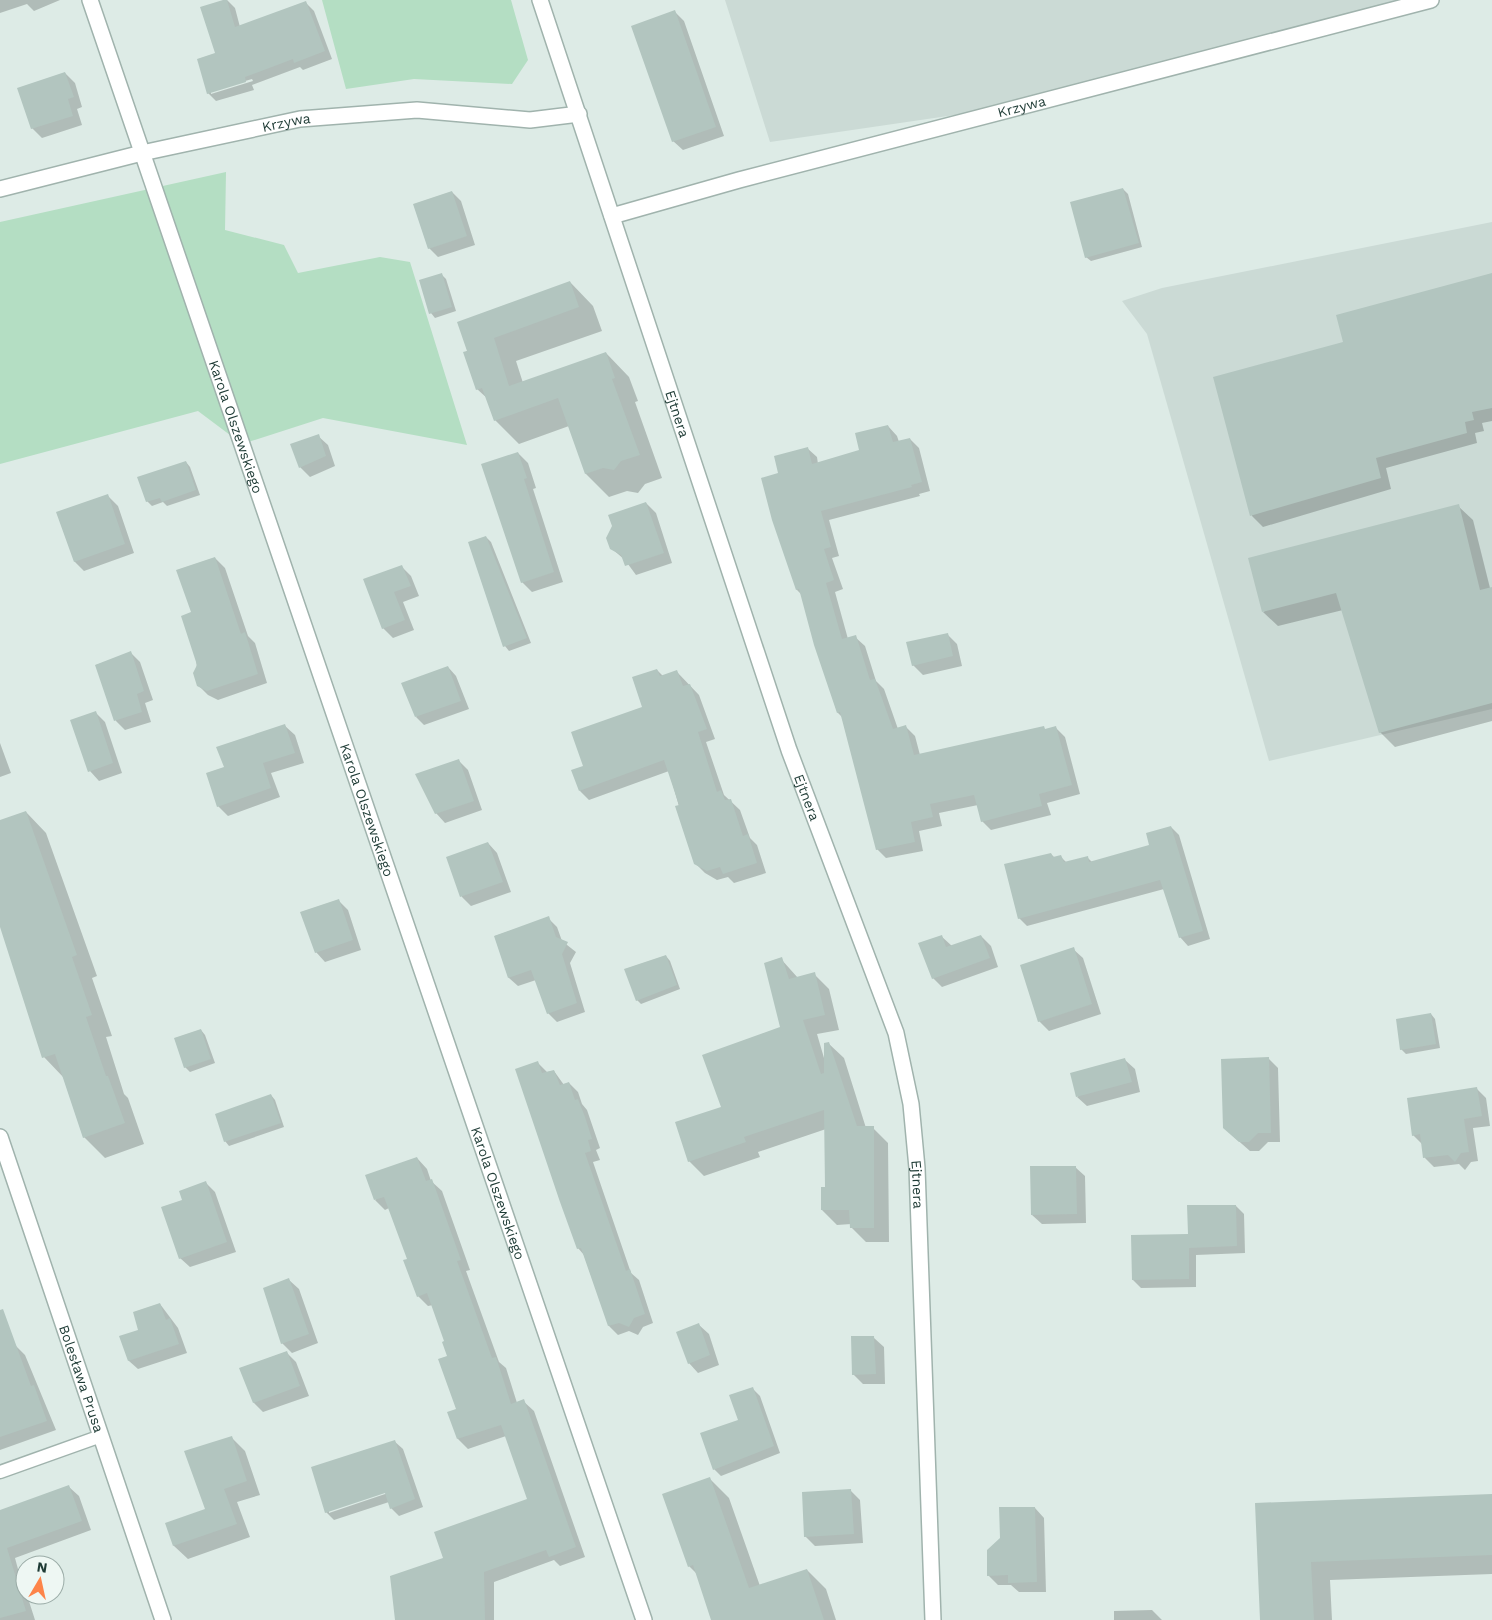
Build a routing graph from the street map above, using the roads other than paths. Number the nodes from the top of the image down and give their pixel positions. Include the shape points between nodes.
1 (90, 0) edge
2 (540, 0) edge
3 (1430, 0) edge
4 (579, 114) junction
5 (142, 153) junction
6 (0, 189) edge
7 (612, 216) junction
8 (0, 1137) edge
9 (101, 1436) junction
10 (0, 1472) edge
11 (164, 1620) edge
12 (644, 1620) edge
13 (933, 1620) edge

1 - 5 street, Karola Olszewskiego
2 - 4 street, Ejtnera
3 - 7 street, Krzywa
4 - 5 street, Krzywa via 530,120 417,110 300,119
4 - 7 street, Ejtnera
5 - 6 street, Krzywa
5 - 12 street, Karola Olszewskiego
7 - 13 street, Ejtnera via 790,750 896,1033 911,1104 918,1168
8 - 9 street, Bolesława Prusa
9 - 10 lane
9 - 11 street, Bolesława Prusa

